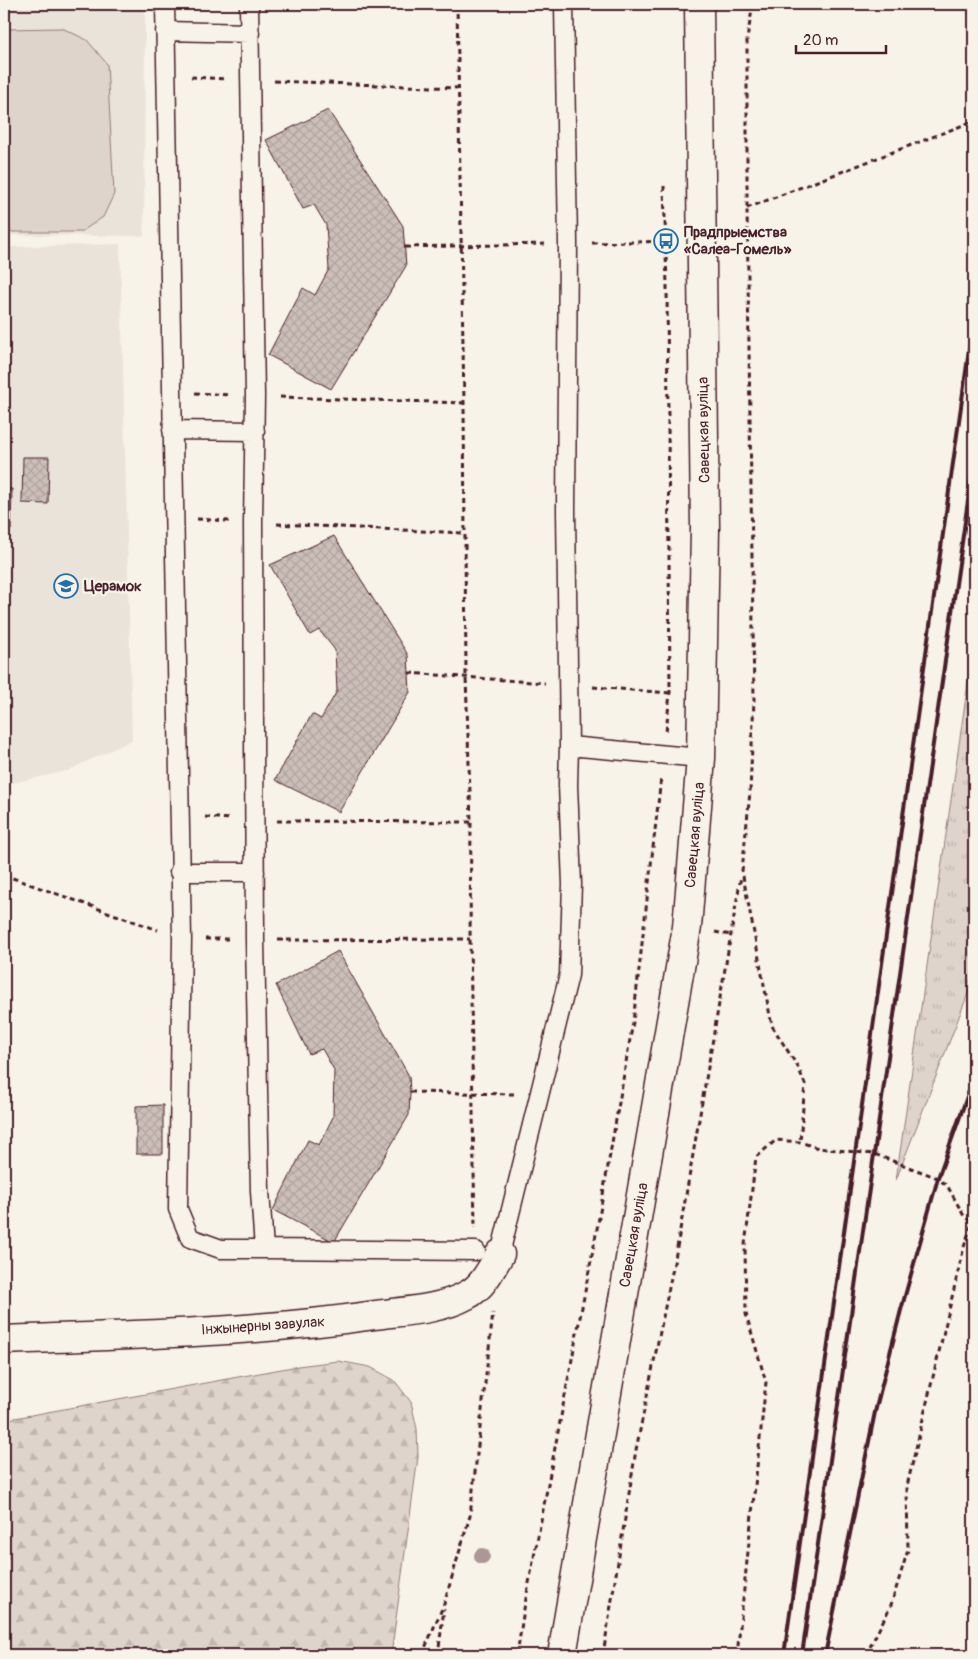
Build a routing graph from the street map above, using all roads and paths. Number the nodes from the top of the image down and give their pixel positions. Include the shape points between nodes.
1 (165, 4) edge
2 (249, 4) edge
3 (457, 4) edge
4 (564, 4) edge
5 (699, 4) edge
6 (753, 4) edge
7 (165, 32) junction
8 (250, 33) junction
9 (166, 76) junction
10 (251, 80) junction
11 (458, 88) junction
12 (974, 121) edge
13 (664, 186) dead end
14 (748, 208) junction
15 (666, 241) junction
16 (568, 243) junction
17 (460, 246) junction
18 (405, 247) dead end
19 (171, 392) junction
20 (255, 396) junction
21 (464, 403) junction
22 (172, 430) junction
23 (255, 431) junction
24 (174, 518) junction
25 (253, 522) junction
26 (464, 533) junction
27 (409, 673) dead end
28 (466, 677) junction
29 (568, 685) junction
30 (670, 693) junction
31 (569, 746) junction
32 (663, 755) junction
33 (701, 758) junction
34 (178, 815) junction
35 (255, 821) junction
36 (471, 822) junction
37 (742, 871) junction
38 (180, 872) junction
39 (255, 872) junction
40 (4, 875) edge
41 (182, 939) junction
42 (470, 939) junction
43 (256, 940) junction
44 (410, 1092) dead end
45 (472, 1093) junction
46 (540, 1095) junction
47 (800, 1142) junction
48 (475, 1216) dead end
49 (973, 1223) edge
50 (264, 1249) junction
51 (488, 1252) junction
52 (493, 1312) dead end
53 (4, 1340) edge
54 (444, 1604) junction
55 (422, 1655) edge
56 (438, 1655) edge
57 (518, 1655) edge
58 (562, 1655) edge
59 (603, 1655) edge
60 (737, 1655) edge
61 (866, 1655) edge

1 - 7 lane
2 - 8 lane
3 - 11 path
4 - 16 lane
5 - 33 main road, Савецкая вуліца via 705,528
6 - 14 path via 747,38
7 - 8 lane
7 - 9 lane
8 - 10 lane
9 - 10 path
9 - 19 lane
10 - 11 path
10 - 20 lane
11 - 17 path
12 - 14 path
13 - 15 path
14 - 37 path via 754,699
15 - 16 path
15 - 30 path
16 - 17 path
16 - 29 lane
17 - 18 path
17 - 21 path
19 - 20 path
19 - 22 lane
20 - 21 path
20 - 23 lane
21 - 26 path
22 - 23 lane
22 - 24 lane
23 - 25 lane
24 - 25 path
24 - 34 lane
25 - 26 path
25 - 35 lane
26 - 28 path
27 - 28 path
28 - 29 path
28 - 36 path
29 - 30 path
29 - 31 lane
30 - 32 path
31 - 32 lane
31 - 46 lane via 572,884 568,975
32 - 33 lane
32 - 57 path via 633,1022
33 - 58 main road, Савецкая вуліца via 687,928
34 - 35 path
34 - 38 lane
35 - 36 path
35 - 39 lane
36 - 42 path
37 - 47 path via 772,1026 805,1084
37 - 59 path via 676,1253 636,1450
38 - 39 lane
38 - 41 lane
39 - 43 lane
40 - 41 path
41 - 43 path
41 - 50 lane via 178,1209 190,1238 221,1248
42 - 43 path
42 - 45 path
43 - 50 lane
44 - 45 path
45 - 46 path
45 - 48 path
46 - 51 lane via 521,1162
47 - 49 path via 818,1148 874,1154 938,1178 948,1187 964,1216
47 - 60 path via 776,1140 756,1157 745,1245 746,1314 766,1382
49 - 61 path via 964,1247 907,1486 908,1550 891,1605
50 - 51 lane
51 - 53 main road, Інжынерны завулак via 485,1279 469,1294 443,1305 321,1323
52 - 54 path via 470,1516
54 - 55 path
54 - 56 path

